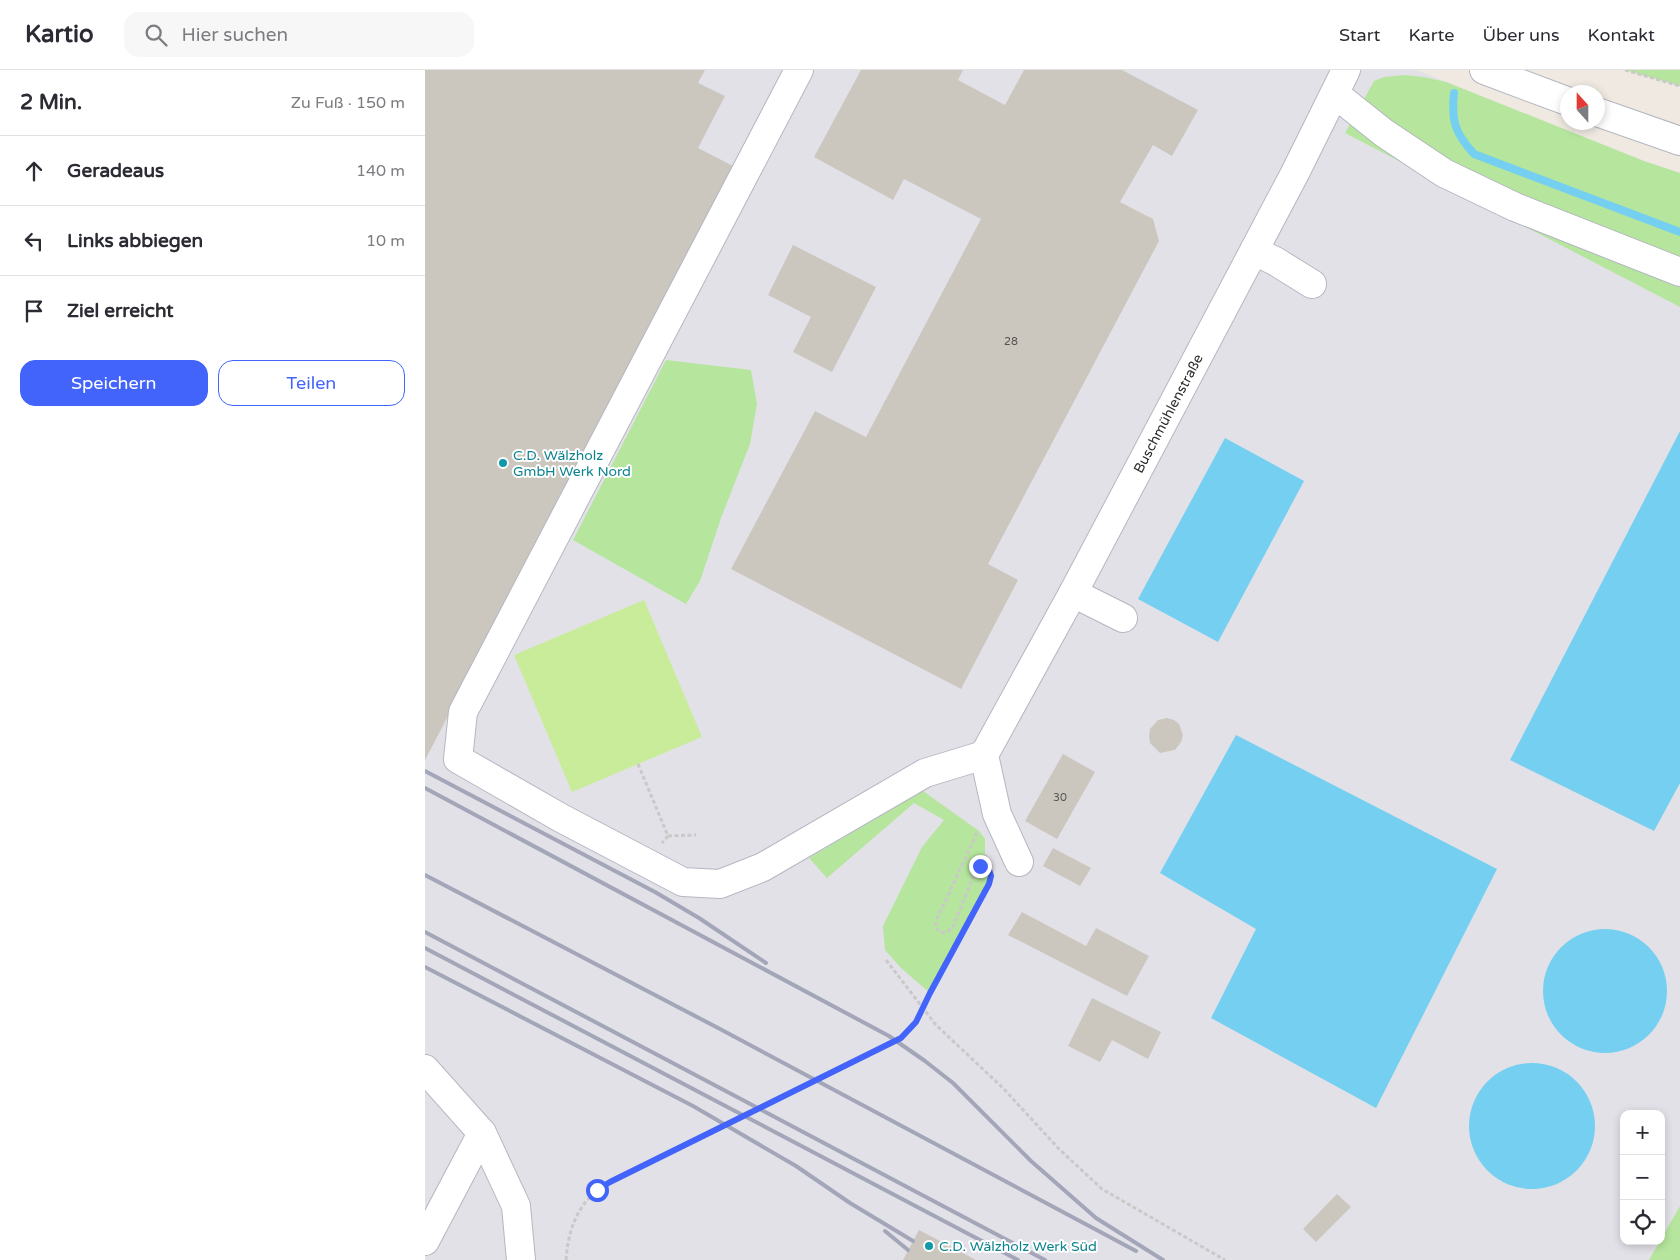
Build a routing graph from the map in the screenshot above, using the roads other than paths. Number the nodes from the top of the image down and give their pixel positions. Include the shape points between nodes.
1 (799, 70) edge
2 (1346, 70) edge
3 (1484, 70) edge
4 (1335, 94) junction
5 (1560, 98) edge
6 (1605, 115) edge
7 (1680, 141) edge
8 (1254, 250) junction
9 (1680, 272) edge
10 (1312, 284) dead end
11 (1073, 593) junction
12 (1123, 618) dead end
13 (983, 755) junction
14 (1019, 862) dead end
15 (425, 1069) edge
16 (482, 1133) junction
17 (425, 1241) edge
18 (521, 1260) edge

1 - 13 street via 463,712 458,759 683,882 720,884 763,867 925,773
2 - 4 street, Buschmühlenstraße
3 - 5 street
4 - 8 street, Buschmühlenstraße
4 - 9 street via 1444,174 1515,207
6 - 7 street
8 - 10 street
8 - 11 street, Buschmühlenstraße
11 - 12 street
11 - 13 street, Buschmühlenstraße
13 - 14 street via 997,814
15 - 16 street
16 - 17 street
16 - 18 street via 516,1206

